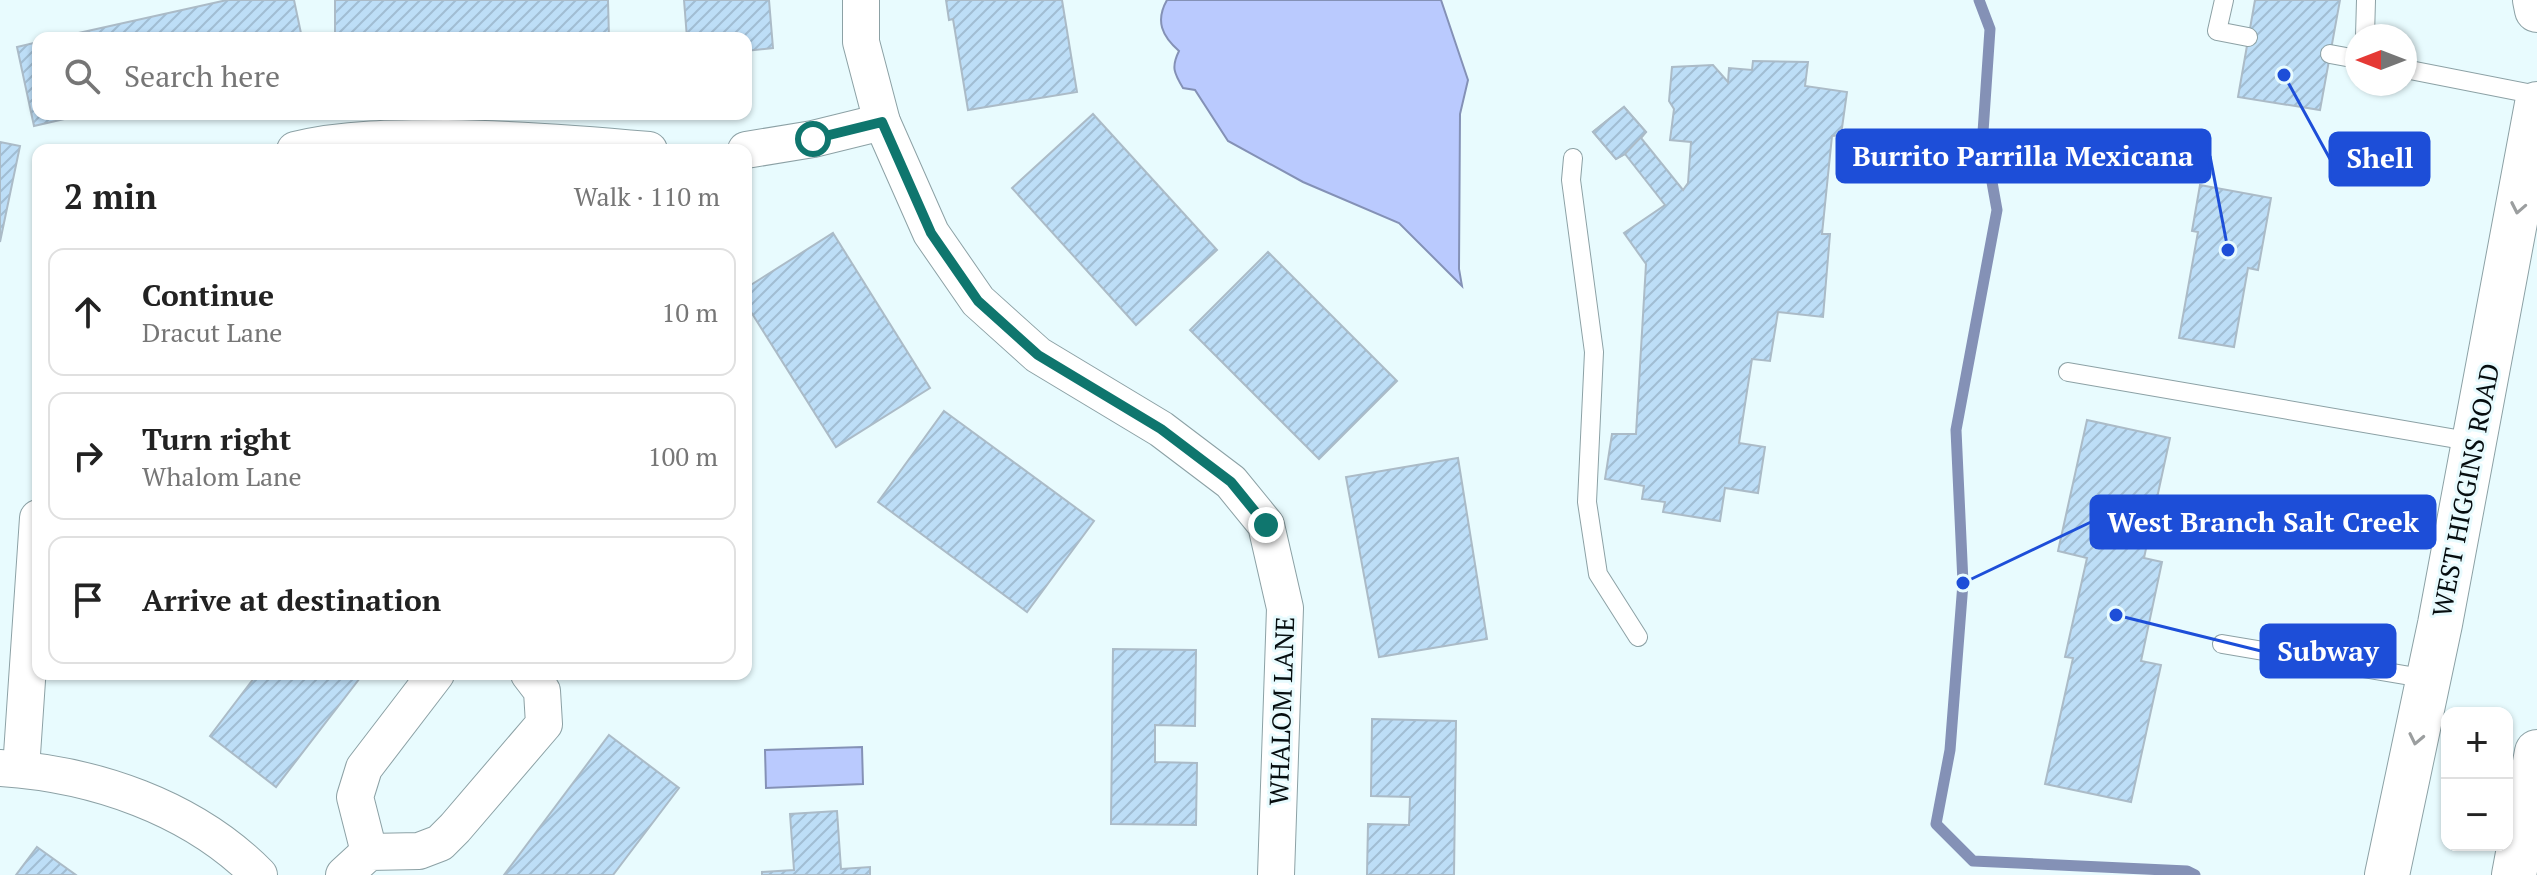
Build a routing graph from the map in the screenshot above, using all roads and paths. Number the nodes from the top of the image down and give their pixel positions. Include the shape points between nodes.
1 (861, 0) edge
2 (2224, 0) edge
3 (2366, 0) edge
4 (2535, 0) edge
5 (2537, 10) edge
6 (2365, 24) edge
7 (2248, 37) dead end
8 (2330, 54) dead end
9 (2345, 57) edge
10 (2417, 71) edge
11 (2537, 95) edge
12 (2537, 104) edge
13 (882, 122) junction
14 (319, 144) edge
15 (578, 144) edge
16 (752, 149) edge
17 (1573, 158) dead end
18 (2068, 372) dead end
19 (2474, 442) junction
20 (32, 572) edge
21 (1638, 637) dead end
22 (2222, 644) dead end
23 (2428, 679) junction
24 (431, 680) edge
25 (534, 680) edge
26 (2537, 752) edge
27 (10, 768) edge
28 (356, 864) edge
29 (259, 875) edge
30 (1276, 875) edge
31 (2387, 875) edge
32 (2514, 875) edge

1 - 13 street, WHALOM LANE via 861,42
2 - 7 lane via 2217,31
3 - 6 lane
4 - 5 main road
8 - 9 lane
10 - 11 lane
12 -> 19 main road, WEST HIGGINS ROAD
13 - 16 street
13 - 30 street, WHALOM LANE via 931,233 978,301 1038,355 1161,429 1231,482 1266,525 1285,608
14 - 15 street via 405,138
17 - 21 lane via 1571,180 1594,352 1587,502 1598,574
18 - 19 lane
19 - 23 main road, WEST HIGGINS ROAD
20 - 27 street
22 - 23 lane
23 -> 31 main road, WEST HIGGINS ROAD
24 - 28 street via 364,768 355,797
25 - 28 street via 542,691 544,724 455,828 440,843 419,851
26 - 32 main road
27 - 29 street via 86,779 158,807 215,838

